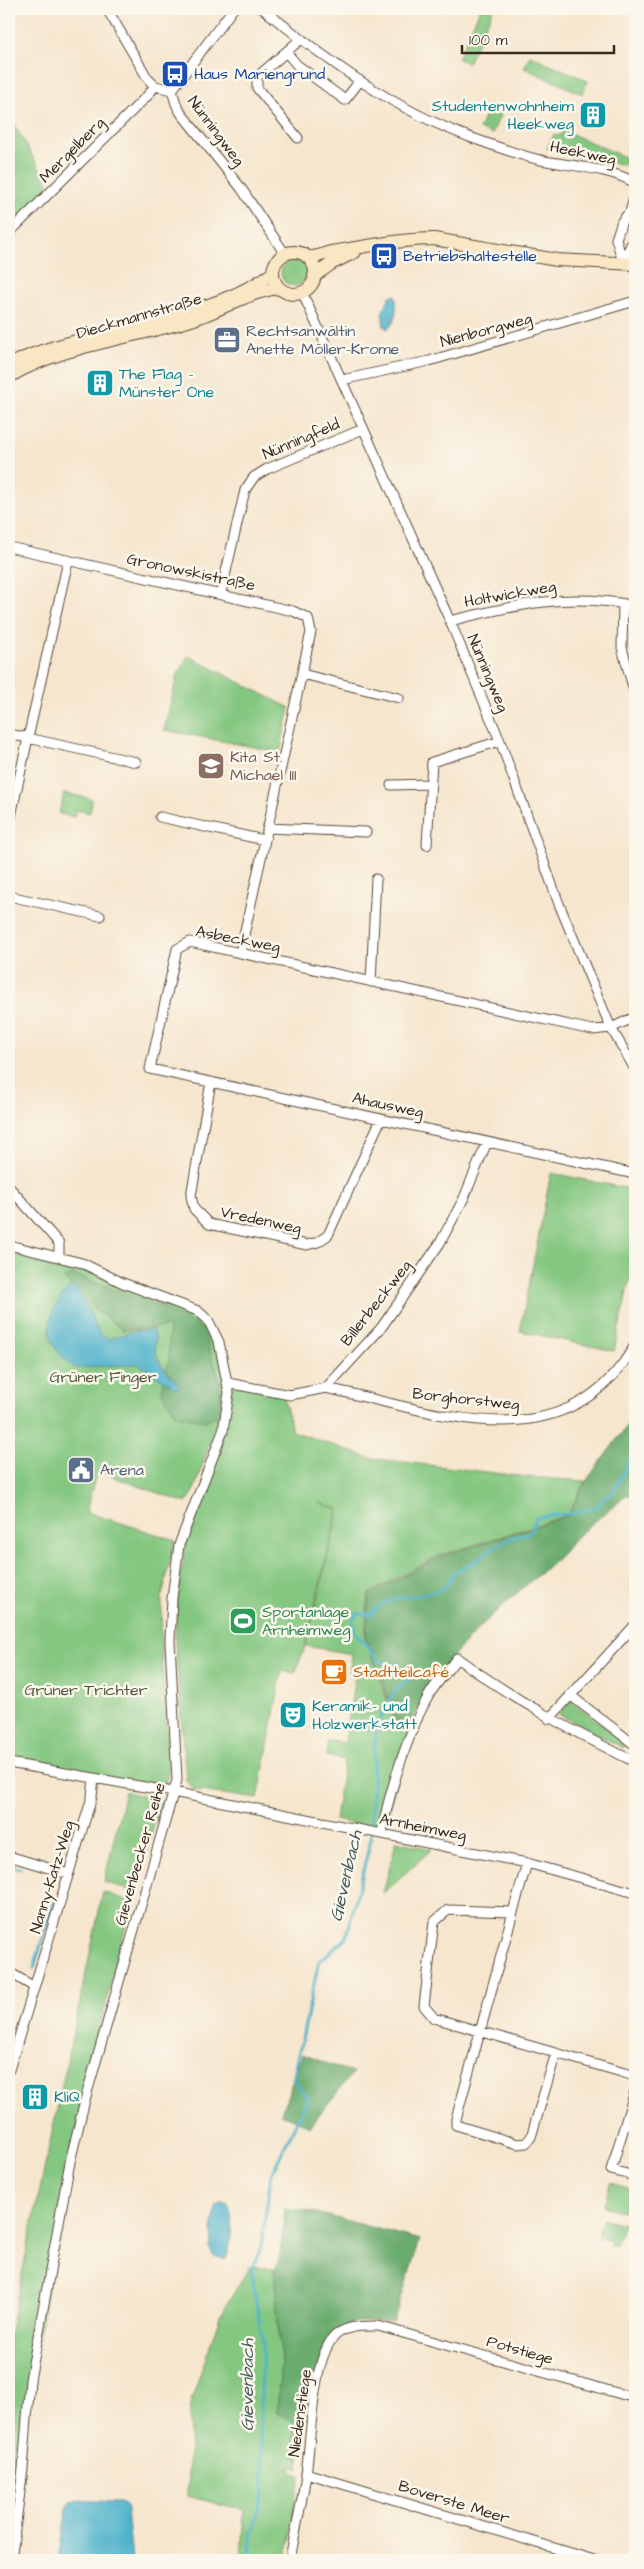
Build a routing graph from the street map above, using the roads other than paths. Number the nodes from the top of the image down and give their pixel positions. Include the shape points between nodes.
1 (107, 9) edge
2 (233, 9) edge
3 (263, 9) edge
4 (301, 39) junction
5 (286, 52) junction
6 (359, 82) junction
7 (155, 86) junction
8 (172, 90) junction
9 (298, 138) dead end
10 (635, 183) edge
11 (635, 195) edge
12 (630, 212) junction
13 (9, 233) edge
14 (362, 249) junction
15 (285, 254) junction
16 (307, 256) junction
17 (631, 262) edge
18 (273, 273) junction
19 (314, 276) junction
20 (279, 288) junction
21 (302, 292) junction
22 (635, 302) edge
23 (9, 366) edge
24 (9, 377) edge
25 (342, 380) junction
26 (363, 429) junction
27 (9, 546) edge
28 (68, 561) junction
29 (221, 593) junction
30 (622, 604) junction
31 (635, 606) edge
32 (450, 621) junction
33 (302, 674) junction
34 (635, 694) edge
35 (399, 698) dead end
36 (9, 734) edge
37 (28, 738) junction
38 (500, 741) junction
39 (136, 762) dead end
40 (431, 784) junction
41 (391, 785) dead end
42 (160, 817) dead end
43 (9, 825) edge
44 (267, 828) junction
45 (366, 832) dead end
46 (264, 840) junction
47 (427, 845) dead end
48 (376, 879) dead end
49 (9, 896) edge
50 (100, 916) dead end
51 (240, 953) junction
52 (371, 982) junction
53 (635, 1017) edge
54 (611, 1028) junction
55 (152, 1054) joint
56 (635, 1069) edge
57 (212, 1082) junction
58 (380, 1119) junction
59 (487, 1142) junction
60 (635, 1174) edge
61 (9, 1187) edge
62 (9, 1245) edge
63 (59, 1257) junction
64 (635, 1345) edge
65 (228, 1383) junction
66 (326, 1388) junction
67 (635, 1625) edge
68 (570, 1695) junction
69 (549, 1719) junction
70 (635, 1745) edge
71 (635, 1762) edge
72 (9, 1763) edge
73 (94, 1778) junction
74 (174, 1792) junction
75 (380, 1834) junction
76 (9, 1856) edge
77 (527, 1862) junction
78 (68, 1874) junction
79 (635, 1893) edge
80 (512, 1912) junction
81 (9, 1972) edge
82 (34, 1987) junction
83 (482, 2031) junction
84 (556, 2053) junction
85 (9, 2070) edge
86 (635, 2076) edge
87 (635, 2091) edge
88 (635, 2176) edge
89 (396, 2331) joint
90 (635, 2398) edge
91 (306, 2473) junction
92 (11, 2560) edge
93 (290, 2560) edge
94 (594, 2560) edge

1 - 7 street
2 - 8 street
3 - 4 street, Heekweg
4 - 5 street
4 - 6 street, Heekweg
5 - 6 street via 345,100
5 - 9 street via 257,77 257,88
6 - 10 street, Heekweg via 420,116 474,139 535,159 590,169
7 - 8 street, Nünningweg
7 - 13 street, Mergelberg
8 - 15 street, Nünningweg via 181,113 240,188
11 - 12 street
12 - 17 street via 634,238
12 - 17 street via 622,221 616,239
14 - 16 street via 335,251 315,258
14 - 17 street via 414,239 434,239 557,260
14 - 19 street
15 - 16 street via 296,252
15 - 18 street, Dieckmannstraße via 276,262
16 - 19 street via 313,265
18 - 20 street
18 - 23 street, Dieckmannstraße via 209,304 46,349
19 - 21 street
20 - 21 street, Dieckmannstraße via 290,293
20 - 24 street, Dieckmannstraße via 260,292 186,321 41,361
21 - 25 street, Nünningweg
22 - 25 street, Nienborgweg via 429,361
25 - 26 street, Nünningweg
26 - 29 street, Nünningfeld via 254,477 245,490
26 - 32 street, Nünningweg
27 - 28 street, Gronowskistraße
28 - 29 street, Gronowskistraße
28 - 37 street
29 - 33 street, Gronowskistraße via 293,610 308,618 311,632
30 - 31 street, Holtwickweg
30 - 32 street, Holtwickweg via 552,599
30 - 34 street via 622,648
32 - 38 street, Nünningweg
33 - 35 street
33 - 44 street, Gronowskistraße
36 - 37 street
37 - 39 street
37 - 43 street
38 - 40 street via 432,762
38 - 54 street, Nünningweg via 559,904
40 - 41 street
40 - 47 street
42 - 46 street
44 - 45 street
44 - 46 street, Gronowskistraße
46 - 51 street, Gronowskistraße
48 - 52 street
49 - 50 street
51 - 52 street, Asbeckweg
51 - 55 street, Asbeckweg via 190,942 176,949
52 - 54 street, Asbeckweg via 592,1030
53 - 54 street, Asbeckweg
54 - 56 street, Nünningweg
55 - 57 street, Ahausweg via 150,1069
57 - 58 street, Ahausweg
57 - 58 street, Vredenweg via 191,1196 194,1209 209,1224 307,1245 318,1242 328,1235
58 - 59 street, Ahausweg
59 - 60 street, Ahausweg
59 - 66 street, Billerbeckweg via 464,1198 440,1243 381,1328
61 - 63 street via 59,1243
62 - 63 street, Gievenbecker Reihe
63 - 65 street, Gievenbecker Reihe via 82,1262 123,1283 198,1311 214,1330
64 - 66 street, Borghorstweg via 626,1360 595,1393 574,1407 543,1418 462,1417 383,1404
65 - 66 street via 290,1395
65 - 74 street, Gievenbecker Reihe via 223,1431 179,1545 172,1598 170,1642 178,1770
67 - 68 street
68 - 69 street
68 - 70 street
69 - 71 street
69 - 75 street via 457,1658 430,1694 414,1725
72 - 73 street, Arnheimweg
73 - 74 street, Arnheimweg
73 - 78 street, Nanny-Katz-Weg via 92,1797
74 - 75 street, Arnheimweg
74 - 92 street, Gievenbecker Reihe via 94,2066 70,2162 30,2380
75 - 77 street, Arnheimweg
76 - 78 street
77 - 79 street, Arnheimweg
77 - 80 street
78 - 82 street, Nanny-Katz-Weg
80 - 83 street
80 - 83 street via 448,1910 434,1922 424,2006 434,2018
81 - 82 street
82 - 85 street, Nanny-Katz-Weg
83 - 84 street
83 - 84 street via 456,2119 456,2125 461,2128 518,2144 526,2143 531,2137
84 - 86 street
87 - 88 street via 611,2170
89 - 90 street, Potstiege
89 - 91 street, Niedenstiege via 378,2326 356,2326 332,2338 324,2354 314,2398
91 - 93 street, Niedenstiege
91 - 94 street, Boverste Meer

